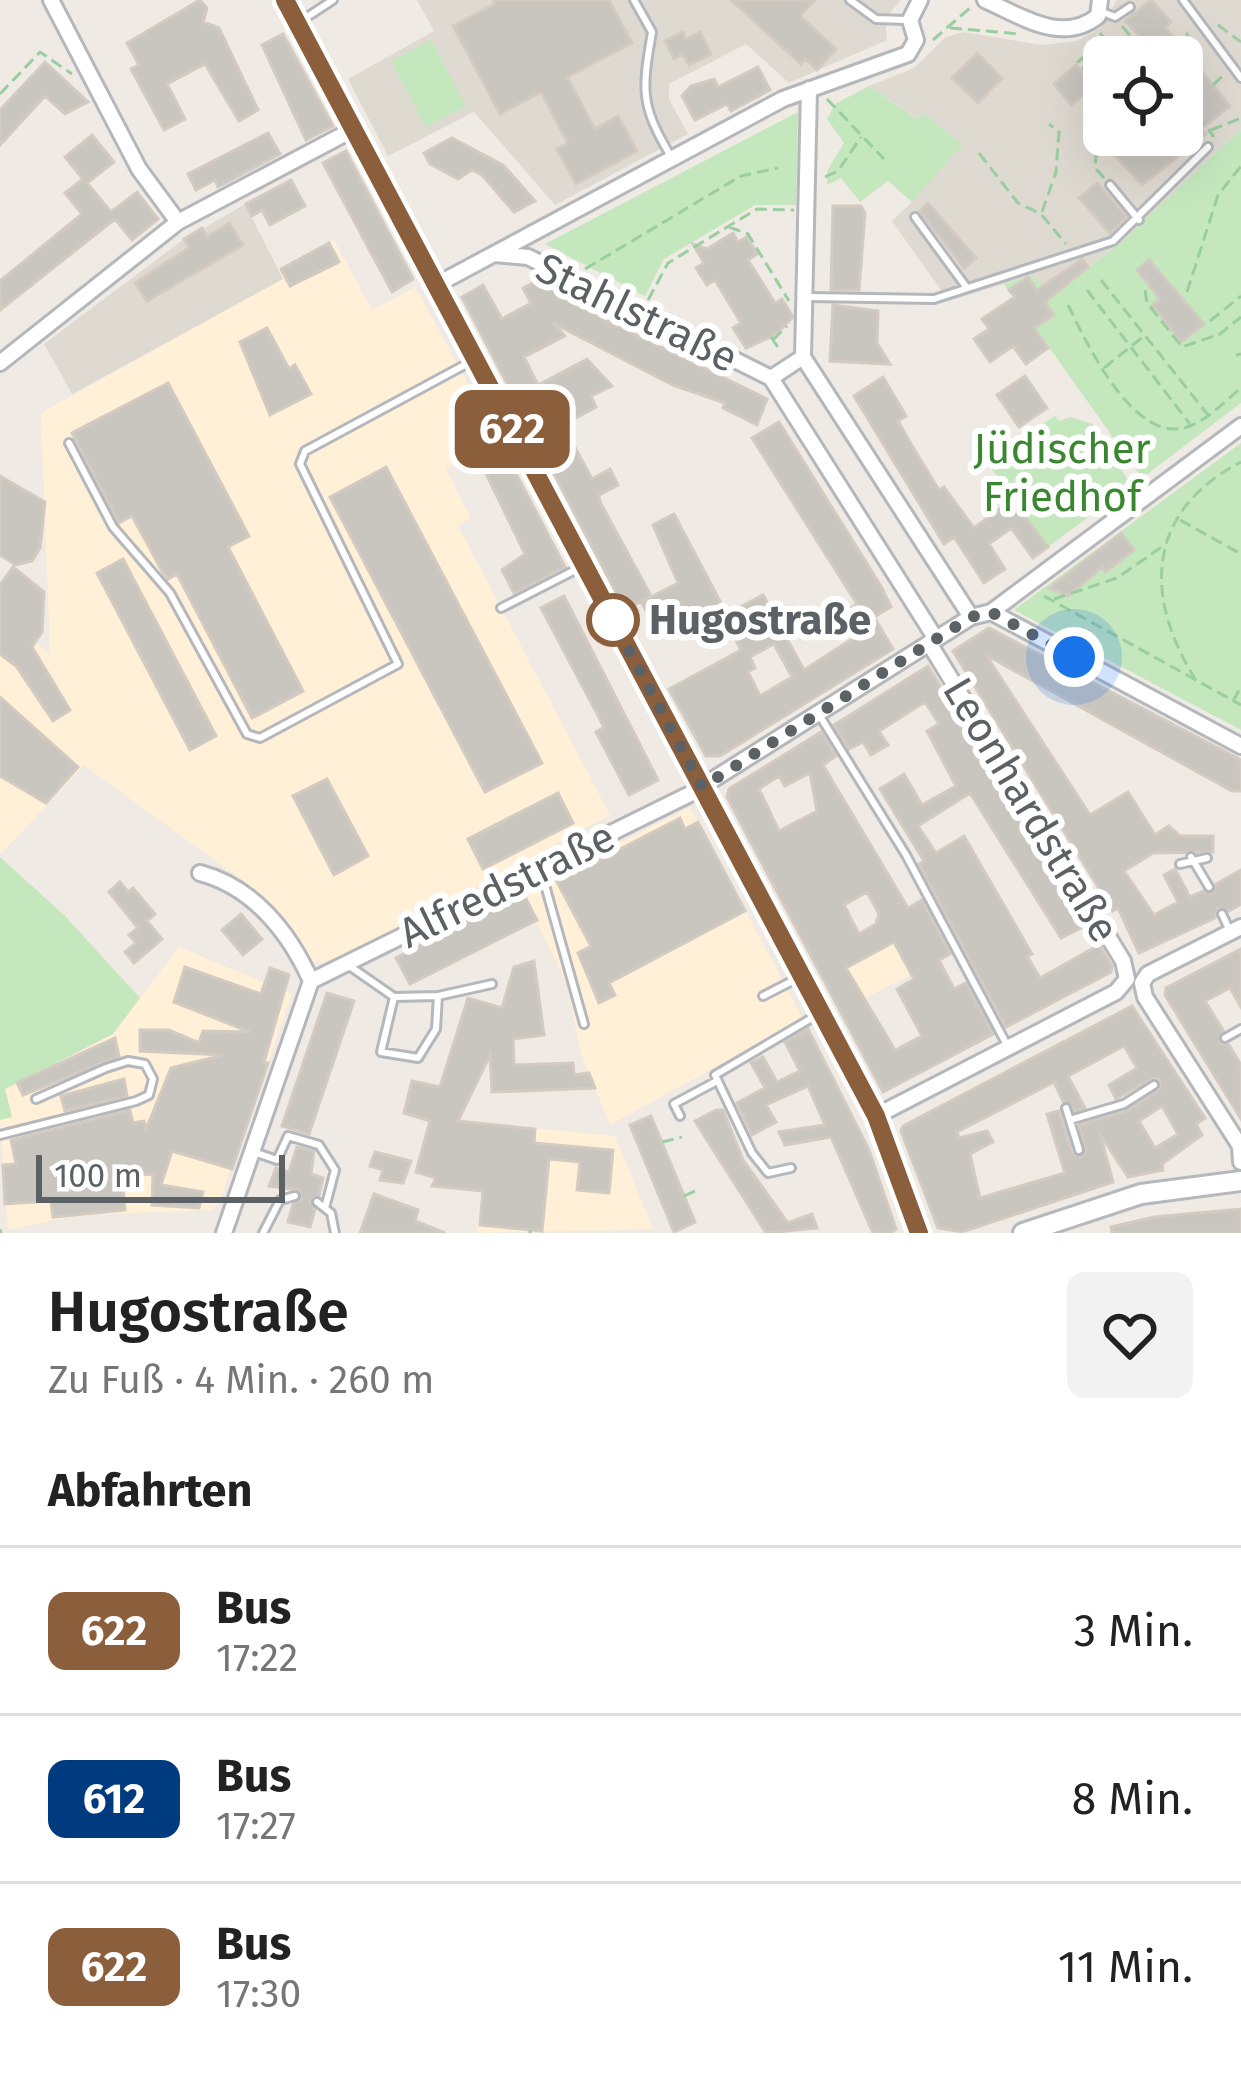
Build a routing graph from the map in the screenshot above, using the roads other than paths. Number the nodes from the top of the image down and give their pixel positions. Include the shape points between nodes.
1 (51, 0) edge
2 (285, 0) edge
3 (333, 0) edge
4 (634, 0) edge
5 (850, 0) edge
6 (920, 0) edge
7 (982, 0) edge
8 (1183, 0) edge
9 (1100, 5) edge
10 (1130, 7) dead end
11 (910, 20) junction
12 (298, 23) junction
13 (1241, 78) edge
14 (809, 89) junction
15 (353, 129) junction
16 (1208, 147) dead end
17 (672, 158) junction
18 (1110, 185) road end
19 (915, 217) dead end
20 (1139, 220) junction
21 (178, 222) junction
22 (495, 254) junction
23 (436, 285) junction
24 (967, 287) junction
25 (809, 297) junction
26 (803, 357) junction
27 (475, 359) junction
28 (0, 363) edge
29 (771, 377) junction
30 (1241, 426) edge
31 (69, 443) dead end
32 (584, 565) junction
33 (501, 608) dead end
34 (991, 612) junction
35 (971, 617) junction
36 (933, 641) junction
37 (818, 713) junction
38 (1241, 746) edge
39 (702, 787) junction
40 (1191, 857) junction
41 (1207, 858) dead end
42 (1180, 864) dead end
43 (541, 868) junction
44 (200, 873) dead end
45 (1209, 887) dead end
46 (1222, 914) dead end
47 (1236, 929) edge
48 (347, 964) junction
49 (802, 976) junction
50 (311, 981) junction
51 (1135, 981) junction
52 (492, 984) dead end
53 (438, 996) junction
54 (763, 996) dead end
55 (394, 998) junction
56 (821, 1013) junction
57 (584, 1024) dead end
58 (1241, 1029) edge
59 (1225, 1038) dead end
60 (1009, 1048) junction
61 (1201, 1053) dead end
62 (1183, 1066) junction
63 (715, 1082) junction
64 (1154, 1085) dead end
65 (36, 1099) dead end
66 (1066, 1108) dead end
67 (680, 1116) dead end
68 (876, 1116) junction
69 (1070, 1120) junction
70 (0, 1135) edge
71 (1079, 1150) dead end
72 (252, 1152) junction
73 (1241, 1162) edge
74 (791, 1168) dead end
75 (1241, 1181) edge
76 (295, 1196) dead end
77 (317, 1202) dead end
78 (325, 1208) junction
79 (224, 1233) edge
80 (263, 1233) edge
81 (335, 1233) edge
82 (919, 1233) edge
83 (1023, 1233) edge

1 - 21 street via 140,169
2 - 12 street
3 - 12 lane
4 - 17 lane via 652,32 646,115
5 - 11 lane via 876,19
6 - 11 street
7 - 9 street via 1055,28 1087,25
8 - 13 lane
9 - 10 lane via 1115,17
11 - 14 street via 915,49
12 - 15 street
14 - 17 street
14 - 25 street
15 - 21 street
15 - 23 street
16 - 20 lane
17 - 22 street
18 - 20 lane
19 - 24 lane
20 - 24 lane via 1113,241
21 - 28 street
22 - 23 street, Stahlstraße
22 - 29 street, Stahlstraße via 528,257
23 - 27 street
24 - 25 lane via 934,299
25 - 26 street
26 - 29 street, Stahlstraße
26 - 35 street, Stahlstraße
27 - 31 lane via 305,451 300,464 398,664 260,738 247,734 170,593 113,527
27 - 32 street
29 - 36 street, Stahlstraße
30 - 34 street
32 - 33 lane
32 - 39 street
34 - 35 street
34 - 38 street
35 - 36 street
36 - 37 street
36 - 51 street, Leonhardstraße
37 - 39 street
37 - 60 lane
39 - 43 street, Alfredstraße
39 - 49 street
40 - 41 lane
40 - 42 lane
40 - 45 lane
43 - 48 street, Alfredstraße
43 - 57 lane
44 - 50 street via 250,895
46 - 47 lane
47 - 51 street
48 - 50 street, Alfredstraße
48 - 55 lane
49 - 54 lane
49 - 56 street
50 - 72 street
51 - 60 street
51 - 62 street, Leonhardstraße
52 - 53 lane
53 - 55 lane
53 - 55 lane via 436,1029 418,1058 380,1052
56 - 63 lane via 725,1066
56 - 68 street
58 - 59 lane
60 - 68 street
61 - 62 lane
62 - 73 street, Leonhardstraße via 1240,1146
63 - 67 lane via 674,1105
63 - 74 lane via 768,1173
64 - 69 lane
65 - 70 lane via 128,1061 145,1064 153,1079 149,1095 136,1102
66 - 69 lane
68 - 82 street
69 - 71 lane
72 - 78 lane via 277,1160 288,1136 320,1145 335,1170
72 - 79 street
75 - 83 main road via 1141,1194
76 - 80 lane via 280,1200
77 - 78 lane
78 - 81 lane

